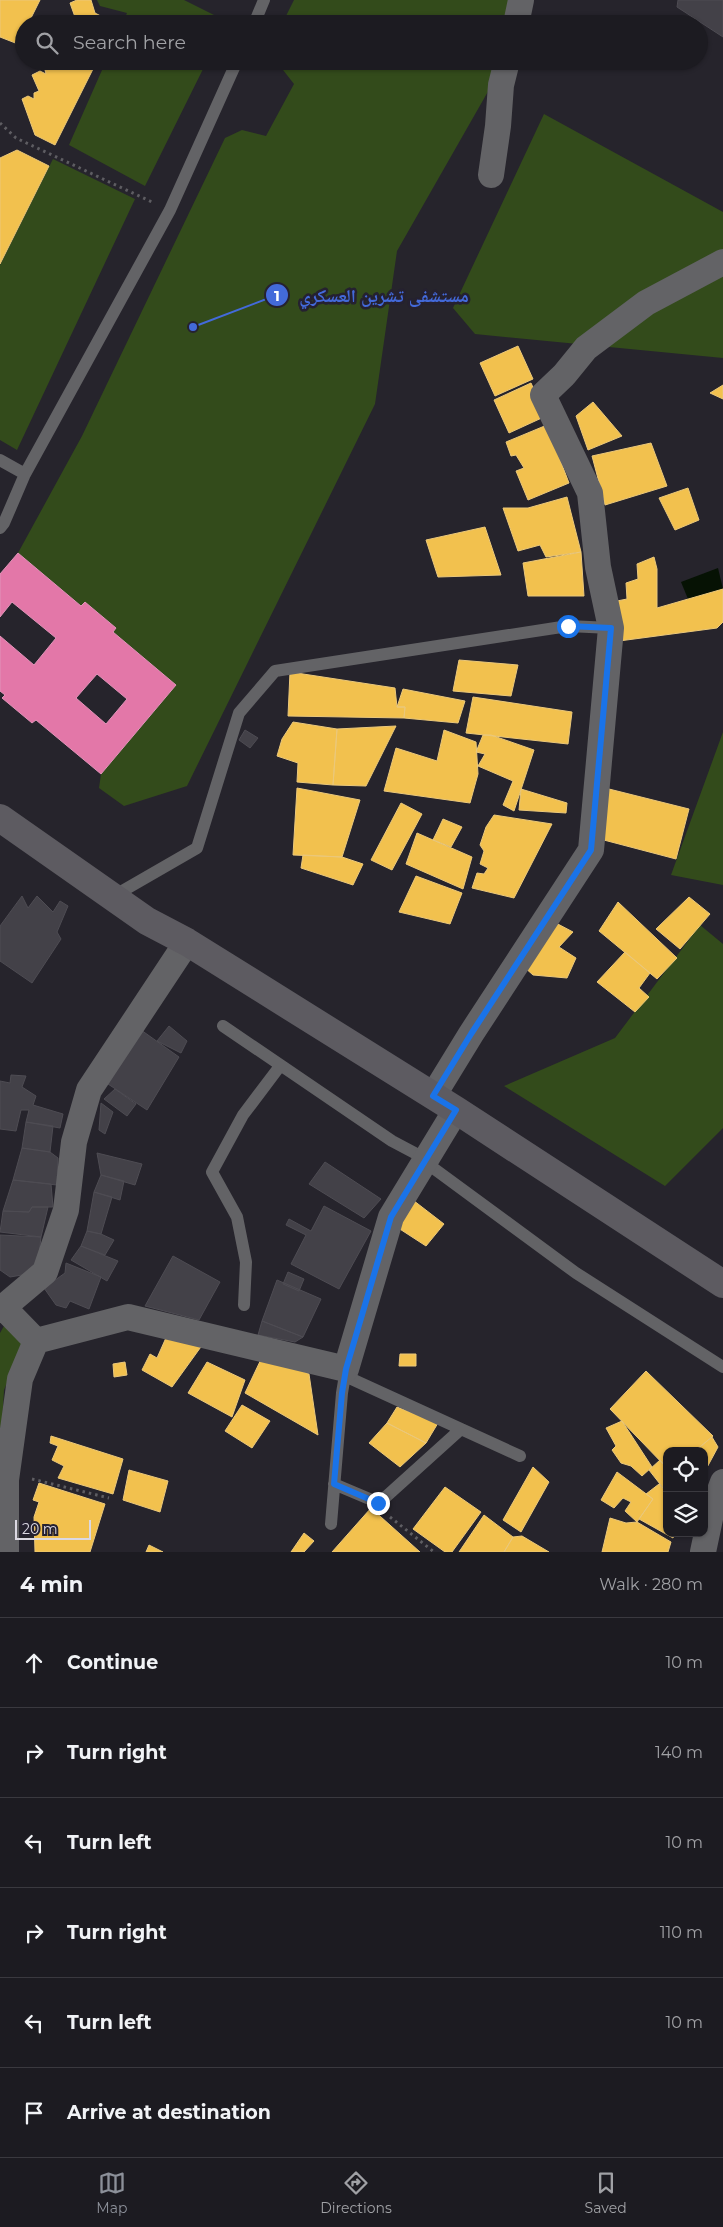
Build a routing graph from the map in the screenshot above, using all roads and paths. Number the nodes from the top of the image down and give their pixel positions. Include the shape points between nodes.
1 (264, 0) edge
2 (522, 0) edge
3 (258, 15) edge
4 (518, 15) edge
5 (233, 70) edge
6 (505, 70) edge
7 (0, 123) edge
8 (491, 175) dead end
9 (170, 210) junction
10 (723, 262) edge
11 (0, 460) edge
12 (25, 474) junction
13 (0, 528) edge
14 (611, 628) junction
15 (0, 818) edge
16 (112, 897) junction
17 (187, 942) junction
18 (223, 1026) dead end
19 (280, 1066) junction
20 (433, 1096) junction
21 (456, 1110) junction
22 (425, 1160) junction
23 (722, 1281) edge
24 (244, 1305) dead end
25 (1, 1308) edge
26 (36, 1341) junction
27 (723, 1367) edge
28 (346, 1372) junction
29 (461, 1429) junction
30 (520, 1456) dead end
31 (8, 1472) junction
32 (723, 1482) edge
33 (334, 1484) junction
34 (109, 1498) dead end
35 (378, 1503) junction
36 (331, 1524) dead end
37 (6, 1552) edge
38 (434, 1552) edge
39 (703, 1552) edge

1 - 3 lane
2 - 4 street
5 - 9 lane
6 - 8 street
7 - 9 path via 16,138
9 - 12 lane
10 - 14 street via 631,314 586,348 543,395 590,493 598,567
11 - 12 lane
12 - 13 lane
14 - 16 lane via 568,626 275,671 239,713 197,848
14 - 20 street via 591,850
15 - 16 main road
16 - 17 main road via 147,921
17 - 20 main road
17 - 25 street via 89,1090 74,1142 66,1210 45,1272
18 - 19 lane
19 - 22 lane
19 - 24 lane via 243,1115 212,1172 237,1217 246,1262
20 - 21 main road
21 - 22 street
21 - 23 main road
22 - 27 lane via 576,1273
22 - 28 street via 391,1217
25 - 26 street
26 - 28 street via 128,1317
26 - 31 street via 20,1379
28 - 29 lane
28 - 33 lane
29 - 30 lane
29 - 35 lane
31 - 34 path
31 - 37 street
32 - 39 street via 711,1514
33 - 35 lane
33 - 36 lane
35 - 38 path via 377,1507

